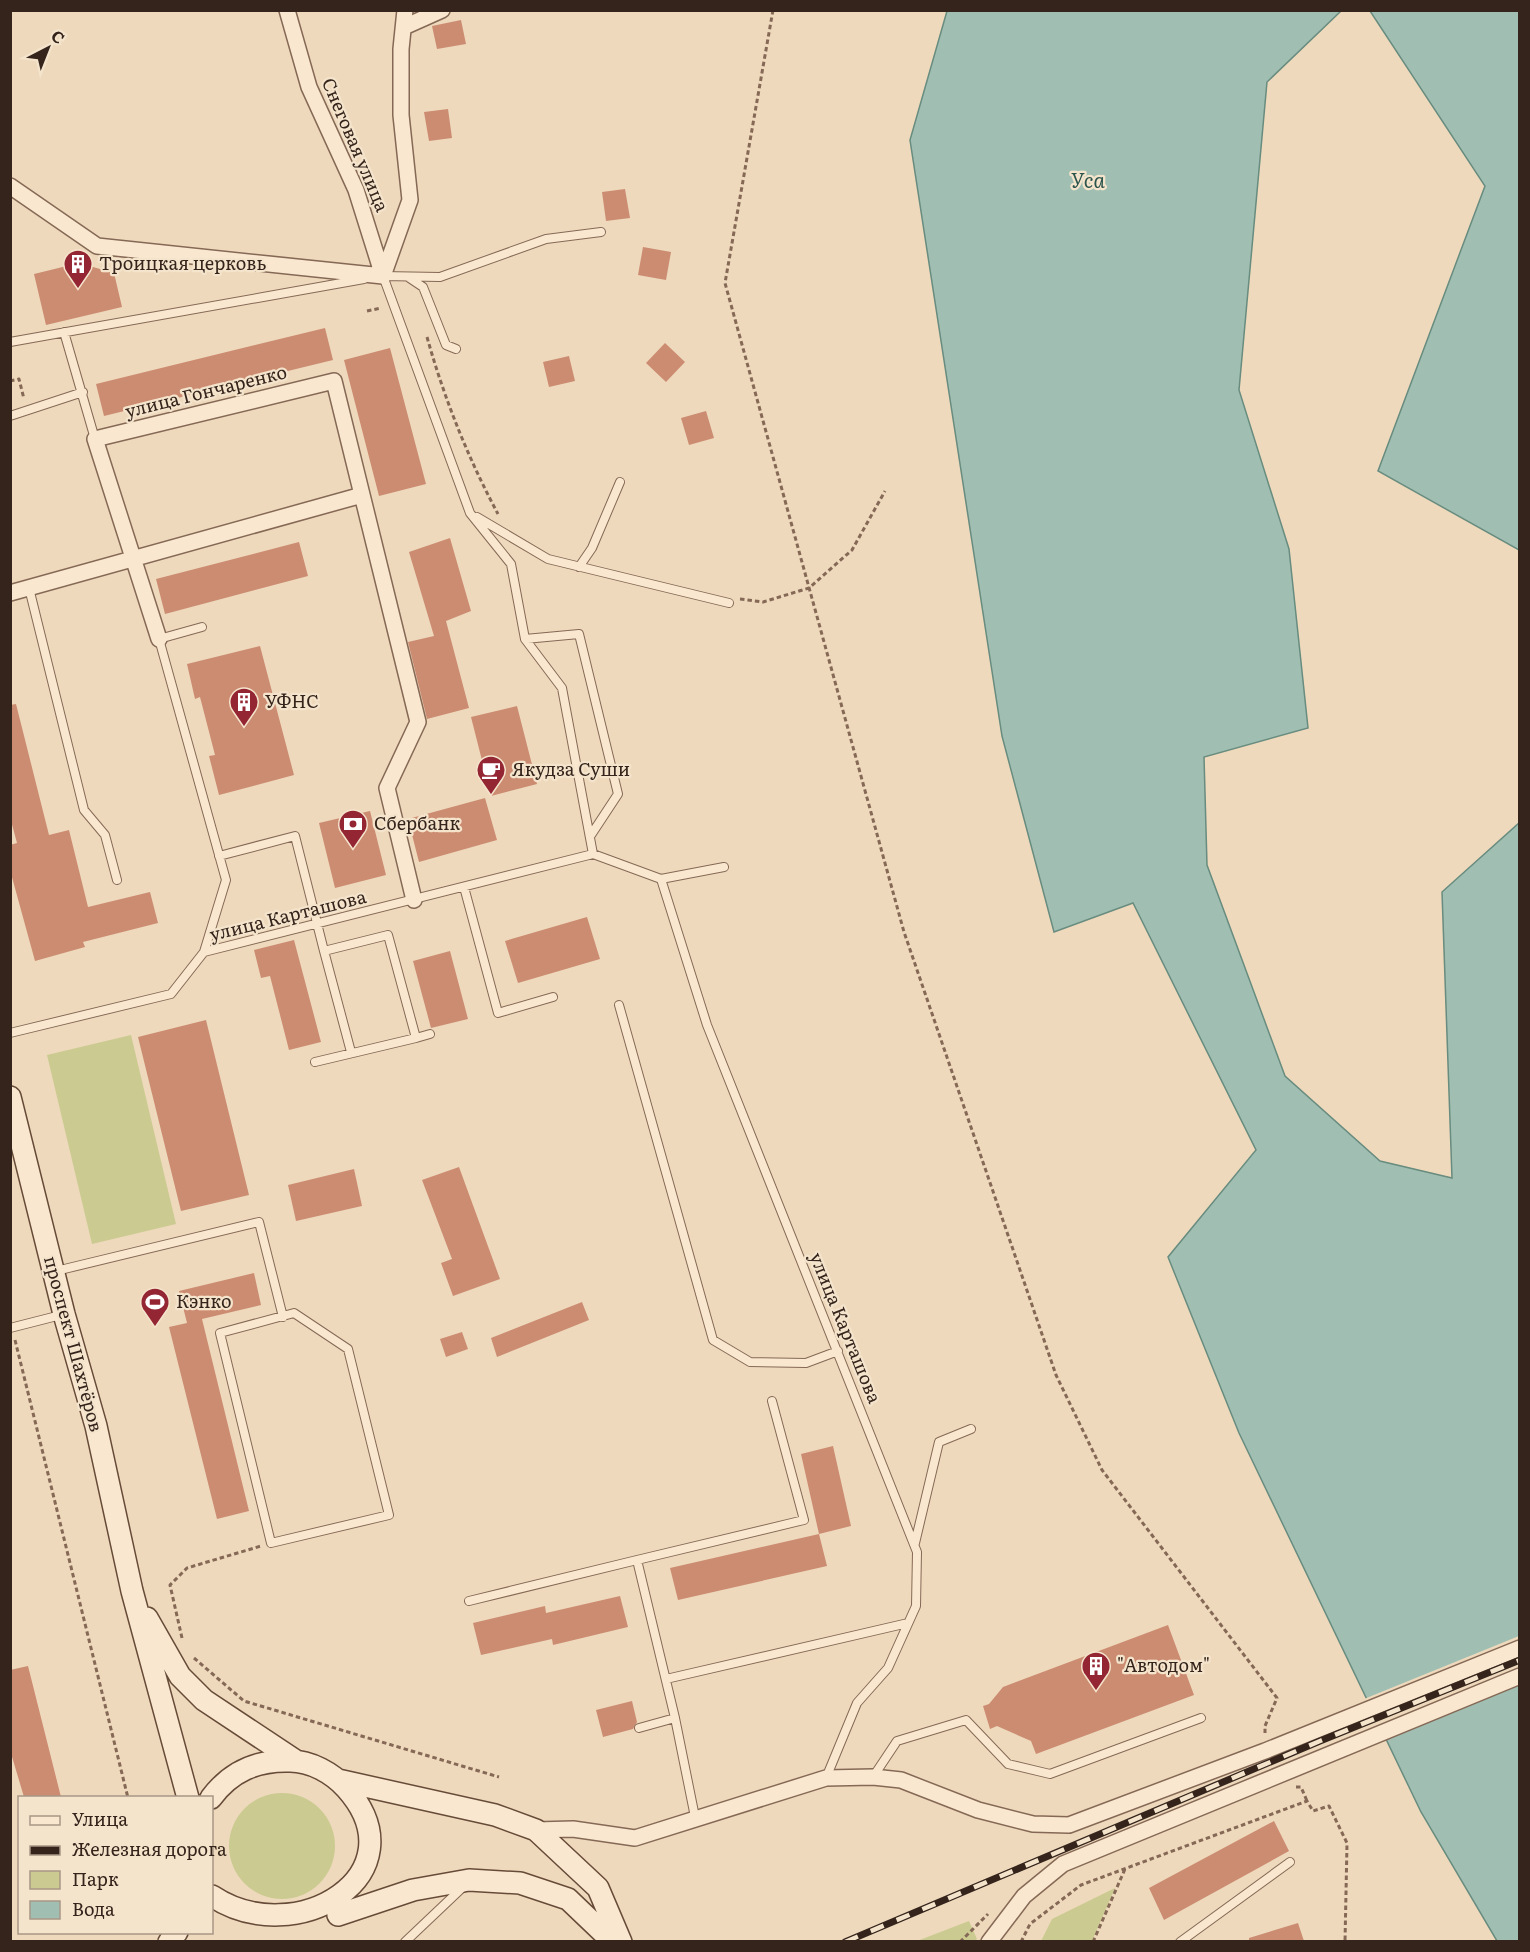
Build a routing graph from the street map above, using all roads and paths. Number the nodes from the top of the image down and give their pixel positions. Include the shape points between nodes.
1 (287, 10) edge
2 (405, 10) edge
3 (442, 10) edge
4 (773, 10) edge
5 (404, 27) junction
6 (10, 186) edge
7 (601, 232) dead end
8 (383, 276) junction
9 (406, 277) junction
10 (64, 332) junction
11 (10, 342) edge
12 (456, 349) dead end
13 (10, 381) edge
14 (83, 392) junction
15 (26, 410) junction
16 (10, 416) edge
17 (95, 439) junction
18 (620, 482) dead end
19 (362, 495) junction
20 (470, 513) junction
21 (134, 559) junction
22 (579, 567) junction
23 (30, 588) junction
24 (10, 593) edge
25 (729, 603) dead end
26 (202, 627) dead end
27 (159, 639) junction
28 (525, 639) junction
29 (591, 836) junction
30 (593, 854) junction
31 (219, 856) junction
32 (724, 867) dead end
33 (661, 879) junction
34 (117, 880) dead end
35 (464, 887) junction
36 (414, 900) junction
37 (317, 925) junction
38 (324, 951) junction
39 (204, 952) junction
40 (553, 997) dead end
41 (619, 1005) dead end
42 (10, 1033) edge
43 (430, 1034) dead end
44 (416, 1038) junction
45 (351, 1052) junction
46 (315, 1062) dead end
47 (10, 1097) edge
48 (54, 1272) junction
49 (64, 1314) junction
50 (283, 1317) junction
51 (11, 1328) edge
52 (838, 1351) junction
53 (772, 1401) dead end
54 (971, 1429) dead end
55 (271, 1543) junction
56 (914, 1545) junction
57 (637, 1560) junction
58 (132, 1592) junction
59 (470, 1601) dead end
60 (908, 1623) junction
61 (182, 1640) dead end
62 (1520, 1648) edge
63 (193, 1658) dead end
64 (1520, 1676) edge
65 (666, 1679) junction
66 (1277, 1698) dead end
67 (675, 1718) junction
68 (1201, 1718) dead end
69 (639, 1728) dead end
70 (296, 1761) junction
71 (499, 1777) dead end
72 (873, 1777) junction
73 (826, 1778) junction
74 (338, 1780) junction
75 (1300, 1787) dead end
76 (128, 1796) edge
77 (188, 1796) edge
78 (212, 1796) edge
79 (1307, 1801) junction
80 (695, 1817) junction
81 (536, 1830) junction
82 (1290, 1862) dead end
83 (1125, 1869) junction
84 (469, 1880) junction
85 (213, 1897) edge
86 (335, 1916) junction
87 (405, 1941) edge
88 (613, 1941) edge
89 (621, 1941) edge
90 (989, 1941) edge
91 (1021, 1941) edge
92 (1093, 1941) edge
93 (1180, 1941) edge
94 (1345, 1941) edge

1 - 8 street, Снеговая улица via 309,87 356,190
2 - 5 street, Снеговая улица
3 - 5 street
4 - 66 path via 725,282 904,932 1056,1375 1102,1470
5 - 8 street, Снеговая улица via 401,115 410,200
6 - 8 street via 97,246
7 - 9 lane via 546,239 440,277
8 - 9 lane
8 - 10 lane
8 - 20 lane
9 - 12 lane via 423,287 446,345
10 - 11 lane
10 - 14 lane
13 - 15 path via 19,379
14 - 15 lane
14 - 17 lane
15 - 16 lane
17 - 19 street, улица Гончаренко via 334,381
17 - 21 street
18 - 22 lane via 592,548
19 - 21 street
19 - 36 street, улица Гончаренко via 418,722 387,788
20 - 22 lane via 548,559
20 - 28 lane via 511,564
21 - 23 street
21 - 27 street
22 - 25 lane
23 - 24 street
23 - 34 lane via 84,810 105,835
26 - 27 lane
27 - 31 lane
28 - 29 lane via 562,688
28 - 29 lane via 579,634 618,794
29 - 30 lane
30 - 33 lane
30 - 35 lane, улица Карташова
31 - 37 lane via 295,836
31 - 39 lane via 226,880
32 - 33 lane
33 - 52 lane, улица Карташова via 707,1025
35 - 36 lane, улица Карташова
35 - 40 lane via 498,1013
36 - 37 lane, улица Карташова
37 - 38 lane
37 - 39 lane, улица Карташова
38 - 44 lane via 388,935
38 - 45 lane
39 - 42 lane, улица Карташова via 171,994
41 - 52 lane via 713,1340 750,1362 806,1363
43 - 44 lane
44 - 45 lane
45 - 46 lane
47 - 48 main road, проспект Шахтёров
48 - 49 main road, проспект Шахтёров
48 - 50 lane via 259,1222
49 - 51 lane
49 - 58 main road, проспект Шахтёров via 96,1426
50 - 55 lane via 220,1333
50 - 55 lane via 294,1313 348,1349 389,1515
51 - 76 path
52 - 56 lane, улица Карташова
53 - 57 lane via 804,1520
54 - 56 lane via 939,1442
55 - 61 path via 187,1568 170,1585
56 - 60 lane, улица Карташова via 916,1606
57 - 59 lane
57 - 65 lane
58 - 70 main road via 180,1676 204,1700
58 - 77 main road
60 - 65 lane
60 - 73 lane, улица Карташова via 888,1668 857,1703
62 - 72 street via 1069,1825 1033,1824 978,1810 901,1780
63 - 71 path via 244,1701
64 - 90 street via 1063,1864 1024,1896
65 - 67 lane
67 - 69 lane
67 - 80 lane
68 - 72 lane via 1050,1774 1008,1764 966,1720 897,1741
70 - 74 main road via 318,1767
70 - 78 main road via 269,1760 243,1768
72 - 73 street
73 - 80 street
74 - 81 main road via 495,1815
74 - 86 main road via 356,1799 366,1823 369,1849 353,1898
75 - 79 path
79 - 83 path
79 - 94 path via 1313,1811 1329,1805 1347,1843
80 - 81 street via 635,1838 573,1829
81 - 89 main road via 598,1888
82 - 93 lane
83 - 91 path via 1081,1885 1030,1924
83 - 92 path
84 - 86 main road via 413,1890
84 - 87 lane
84 - 88 main road via 520,1883 568,1899
85 - 86 main road via 225,1913 249,1927 276,1934 317,1927

